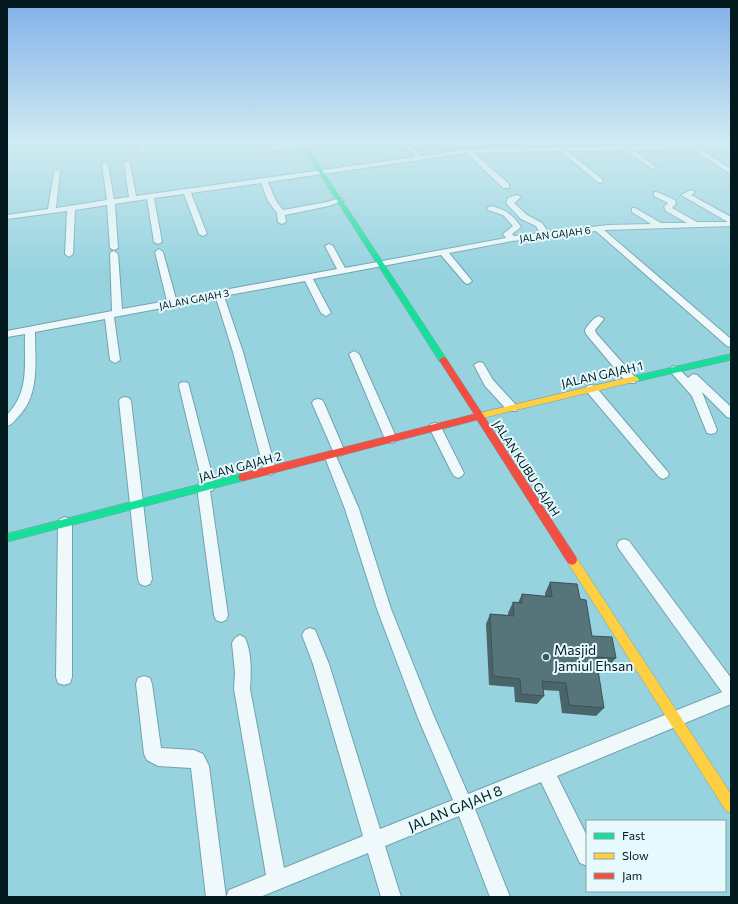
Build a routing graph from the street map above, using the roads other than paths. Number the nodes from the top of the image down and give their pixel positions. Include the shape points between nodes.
1 (55, 186) edge
2 (108, 186) edge
3 (131, 186) edge
4 (221, 186) edge
5 (266, 186) edge
6 (331, 186) edge
7 (188, 191) junction
8 (691, 192) dead end
9 (657, 194) dead end
10 (150, 196) junction
11 (517, 196) dead end
12 (133, 199) junction
13 (340, 200) junction
14 (111, 202) junction
15 (71, 208) junction
16 (491, 208) dead end
17 (52, 210) junction
18 (635, 210) dead end
19 (281, 213) junction
20 (7, 217) edge
21 (731, 220) edge
22 (282, 222) dead end
23 (731, 224) edge
24 (696, 225) junction
25 (660, 226) junction
26 (597, 228) junction
27 (203, 234) dead end
28 (545, 235) junction
29 (512, 239) junction
30 (158, 242) dead end
31 (329, 246) dead end
32 (159, 252) dead end
33 (443, 252) junction
34 (69, 254) dead end
35 (381, 264) junction
36 (342, 271) junction
37 (308, 277) junction
38 (468, 281) dead end
39 (219, 294) junction
40 (172, 303) junction
41 (113, 314) junction
42 (326, 314) dead end
43 (599, 319) dead end
44 (30, 330) junction
45 (7, 334) edge
46 (731, 344) edge
47 (354, 354) dead end
48 (731, 356) edge
49 (114, 360) dead end
50 (479, 365) dead end
51 (679, 369) junction
52 (631, 380) junction
53 (184, 386) dead end
54 (591, 389) junction
55 (125, 401) dead end
56 (318, 403) dead end
57 (512, 408) junction
58 (731, 414) edge
59 (478, 416) junction
60 (7, 422) edge
61 (435, 427) junction
62 (711, 430) dead end
63 (391, 439) junction
64 (334, 453) junction
65 (270, 470) junction
66 (458, 473) dead end
67 (663, 474) dead end
68 (206, 487) junction
69 (137, 505) junction
70 (65, 523) junction
71 (7, 538) edge
72 (624, 545) dead end
73 (145, 579) dead end
74 (221, 615) dead end
75 (310, 635) dead end
76 (240, 643) dead end
77 (64, 677) dead end
78 (144, 684) dead end
79 (731, 691) edge
80 (731, 696) edge
81 (675, 719) junction
82 (545, 771) junction
83 (464, 805) junction
84 (731, 806) edge
85 (374, 841) junction
86 (586, 854) edge
87 (277, 880) junction
88 (216, 897) edge
89 (236, 897) edge
90 (390, 897) edge
91 (500, 897) edge

1 - 17 street
2 - 14 street
3 - 12 street
4 - 7 street
5 - 19 street via 272,201
6 - 13 street, JALAN KUBU GAJAH
7 - 10 street
7 - 27 street
8 - 21 street via 685,194
9 - 24 street via 672,202 668,206 669,209
10 - 12 street
10 - 30 street
11 - 28 street via 510,203 526,218 539,223
12 - 14 street
13 - 19 street
13 - 35 street, JALAN KUBU GAJAH
14 - 15 street
14 - 41 street via 114,251
15 - 17 street
15 - 34 street
16 - 29 street via 504,211 514,221 516,227 507,234
17 - 20 street
18 - 25 street
19 - 22 street
23 - 24 street, JALAN GAJAH 6
24 - 25 street, JALAN GAJAH 6
25 - 26 street, JALAN GAJAH 6
26 - 28 street, JALAN GAJAH 6
26 - 46 street
28 - 29 street, JALAN GAJAH 6
29 - 33 street, JALAN GAJAH 6
31 - 36 street
32 - 40 street
33 - 35 street, JALAN GAJAH 6
33 - 38 street
35 - 36 street, JALAN GAJAH 3
35 - 59 street, JALAN KUBU GAJAH
36 - 37 street, JALAN GAJAH 3
37 - 39 street, JALAN GAJAH 3
37 - 42 street
39 - 40 street, JALAN GAJAH 3
39 - 65 street via 238,352
40 - 41 street, JALAN GAJAH 3
41 - 44 street, JALAN GAJAH 3
41 - 49 street
43 - 52 street via 590,330 591,334
44 - 45 street, JALAN GAJAH 3
44 - 60 street via 26,395 22,406
47 - 63 street
48 - 51 street, JALAN GAJAH 1
50 - 57 street via 488,383
51 - 52 street, JALAN GAJAH 1
51 - 58 street
51 - 62 street via 697,394
52 - 54 street, JALAN GAJAH 1
53 - 68 street
54 - 57 street, JALAN GAJAH 1
54 - 67 street
55 - 69 street
56 - 64 street
57 - 59 street, JALAN GAJAH 1
59 - 61 street, JALAN GAJAH 2
59 - 81 street, JALAN KUBU GAJAH
61 - 63 street, JALAN GAJAH 2
61 - 66 street
63 - 64 street, JALAN GAJAH 2
64 - 65 street, JALAN GAJAH 2
64 - 83 street via 384,609 426,718
65 - 68 street, JALAN GAJAH 2
68 - 69 street, JALAN GAJAH 2
68 - 74 street
69 - 70 street, JALAN GAJAH 2
69 - 73 street
70 - 71 street, JALAN GAJAH 2
70 - 77 street
72 - 79 street
75 - 85 street
76 - 87 street via 242,688
78 - 88 street via 153,754 158,757 194,759 199,762
80 - 81 street, JALAN GAJAH 8
81 - 82 street, JALAN GAJAH 8
81 - 84 street, JALAN KUBU GAJAH
82 - 83 street, JALAN GAJAH 8
82 - 86 street
83 - 85 street, JALAN GAJAH 8
83 - 91 street
85 - 87 street, JALAN GAJAH 8
85 - 90 street
87 - 89 street, JALAN GAJAH 8

